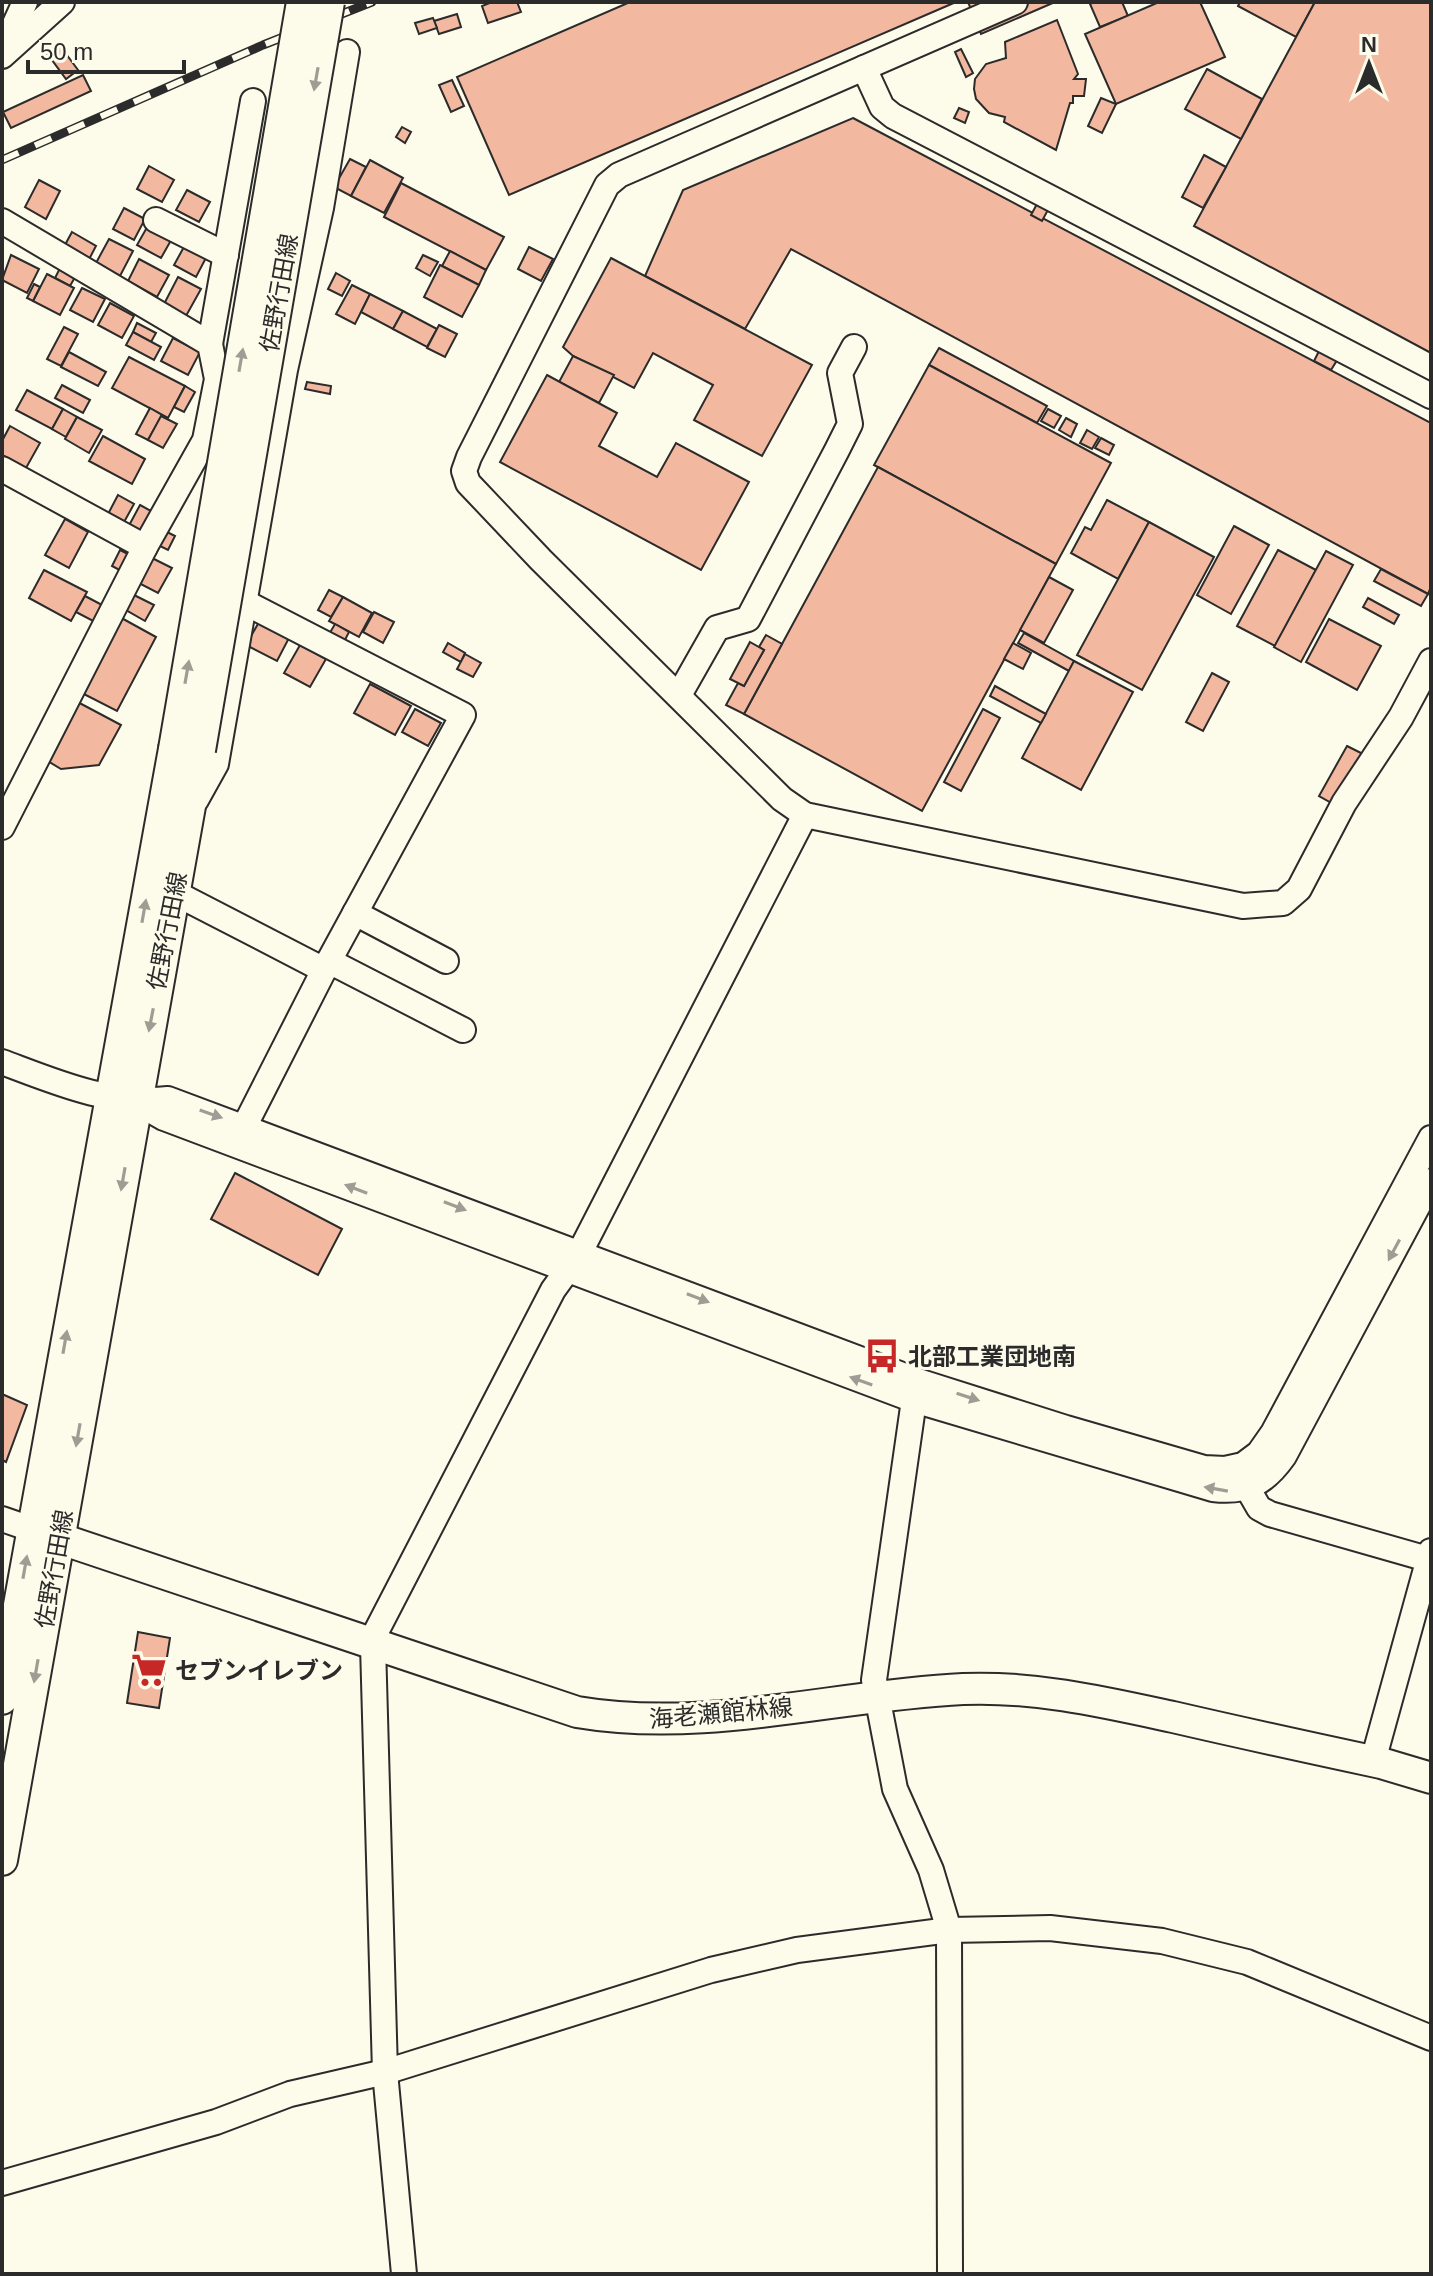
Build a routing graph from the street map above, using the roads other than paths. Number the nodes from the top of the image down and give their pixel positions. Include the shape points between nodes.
1 (25, 2) edge
2 (62, 2) edge
3 (302, 2) edge
4 (329, 2) edge
5 (1015, 2) edge
6 (347, 52) dead end
7 (2, 54) edge
8 (864, 68) junction
9 (253, 101) dead end
10 (156, 220) dead end
11 (2, 221) edge
12 (226, 255) junction
13 (210, 344) junction
14 (854, 347) dead end
15 (1431, 396) edge
16 (2, 469) edge
17 (145, 547) junction
18 (246, 603) junction
19 (1431, 661) edge
20 (679, 695) junction
21 (187, 749) junction
22 (189, 812) junction
23 (805, 815) junction
24 (2, 827) edge
25 (175, 893) junction
26 (355, 913) junction
27 (446, 961) dead end
28 (327, 966) junction
29 (463, 1030) dead end
30 (2, 1062) edge
31 (123, 1100) junction
32 (241, 1134) junction
33 (1431, 1138) edge
34 (1431, 1181) edge
35 (574, 1262) junction
36 (917, 1391) junction
37 (1248, 1489) junction
38 (2, 1519) edge
39 (45, 1534) junction
40 (1430, 1557) edge
41 (373, 1645) junction
42 (875, 1698) junction
43 (2, 1699) edge
44 (1373, 1761) junction
45 (1431, 1778) edge
46 (2, 1860) edge
47 (949, 1930) junction
48 (1431, 2038) edge
49 (385, 2072) junction
50 (2, 2183) edge
51 (404, 2274) edge
52 (950, 2274) edge

1 - 7 street
2 - 7 street
21 -> 3 main road, 佐野行田線, bridge
4 -> 21 main road, 佐野行田線, bridge
5 - 8 street
6 - 18 street
8 - 15 street via 882,107 893,116
8 - 20 street via 619,175 607,185 464,471 468,483 541,560
9 - 12 street
10 - 12 street
11 - 13 street
12 - 13 street
13 - 17 street via 217,379 205,440
14 - 20 street via 840,373 850,424 837,450 748,619 717,628
16 - 17 street
17 - 24 street
18 - 22 street via 216,764
18 - 26 street via 463,715
19 - 23 street via 1344,803 1299,889 1283,903 1243,906
20 - 23 street via 782,799
21 - 22 main road, 佐野行田線
31 -> 21 main road, 佐野行田線
22 - 25 main road, 佐野行田線
23 - 35 street
25 - 28 street
25 -> 31 main road, 佐野行田線
26 - 27 street
26 - 28 street
28 - 29 street
28 - 32 street
30 - 31 street via 78,1091
31 - 32 street via 164,1118
31 - 39 main road, 佐野行田線
32 - 35 street
36 -> 33 street via 1204,1468 1243,1465 1259,1453 1293,1399
34 -> 37 street via 1284,1456 1263,1481
35 - 36 street
35 - 41 street via 553,1290
37 -> 36 street via 1213,1489
36 - 42 street
37 - 40 street via 1253,1501 1270,1514
38 - 39 street
39 - 41 main road, 海老瀬館林線
43 -> 39 main road, 佐野行田線
39 -> 46 main road, 佐野行田線
40 - 44 street
41 - 42 main road, 海老瀬館林線 via 577,1712 614,1719 699,1719
41 - 49 street
42 - 44 main road, 海老瀬館林線 via 964,1689 1071,1695
42 - 47 street via 895,1789 931,1870
44 - 45 main road, 海老瀬館林線
47 - 48 street via 1050,1928 1162,1941 1247,1962
47 - 49 street via 797,1950 711,1970
47 - 52 street
49 - 50 street via 290,2094 216,2122
49 - 51 street

